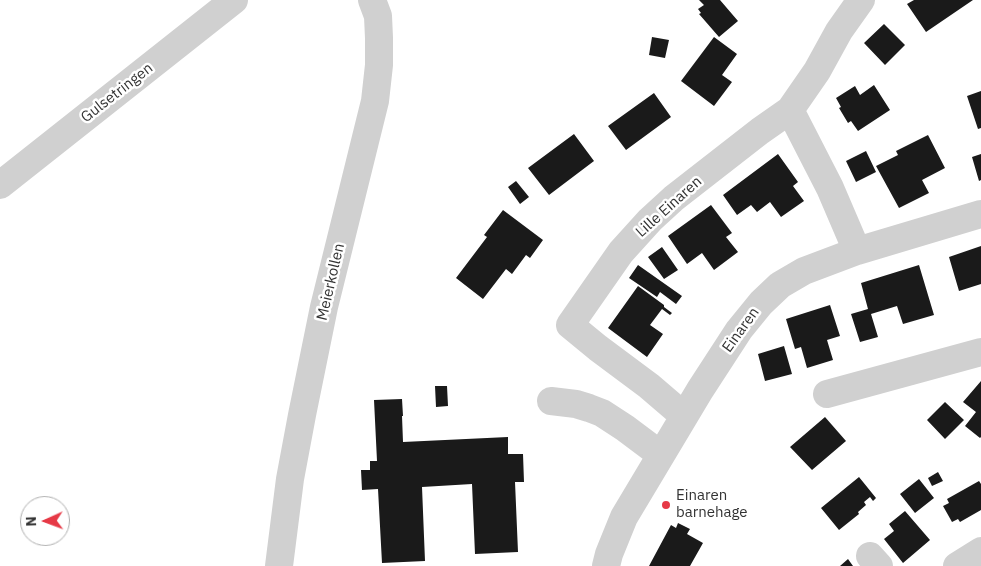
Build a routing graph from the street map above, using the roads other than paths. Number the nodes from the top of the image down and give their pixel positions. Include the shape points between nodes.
1 (234, 0) edge
2 (372, 0) edge
3 (861, 0) edge
4 (790, 110) junction
5 (0, 185) edge
6 (981, 214) edge
7 (857, 251) junction
8 (981, 352) edge
9 (827, 394) dead end
10 (551, 401) dead end
11 (684, 416) junction
12 (661, 455) junction
13 (981, 551) edge
14 (280, 566) edge
15 (606, 566) edge
16 (957, 566) edge

1 - 5 street, Gulsetringen
2 - 14 street, Meierkollen via 378,16 379,38 375,101 324,307 290,479
3 - 4 street, Lille Einaren
4 - 7 street via 830,188
4 - 11 street, Lille Einaren via 650,220 621,252 570,325
6 - 7 street, Einaren
7 - 11 street, Einaren via 804,272 780,285 760,303
8 - 9 street
10 - 12 street via 576,404 602,413
11 - 12 street, Einaren
12 - 15 street, Einaren via 624,517
13 - 16 street

